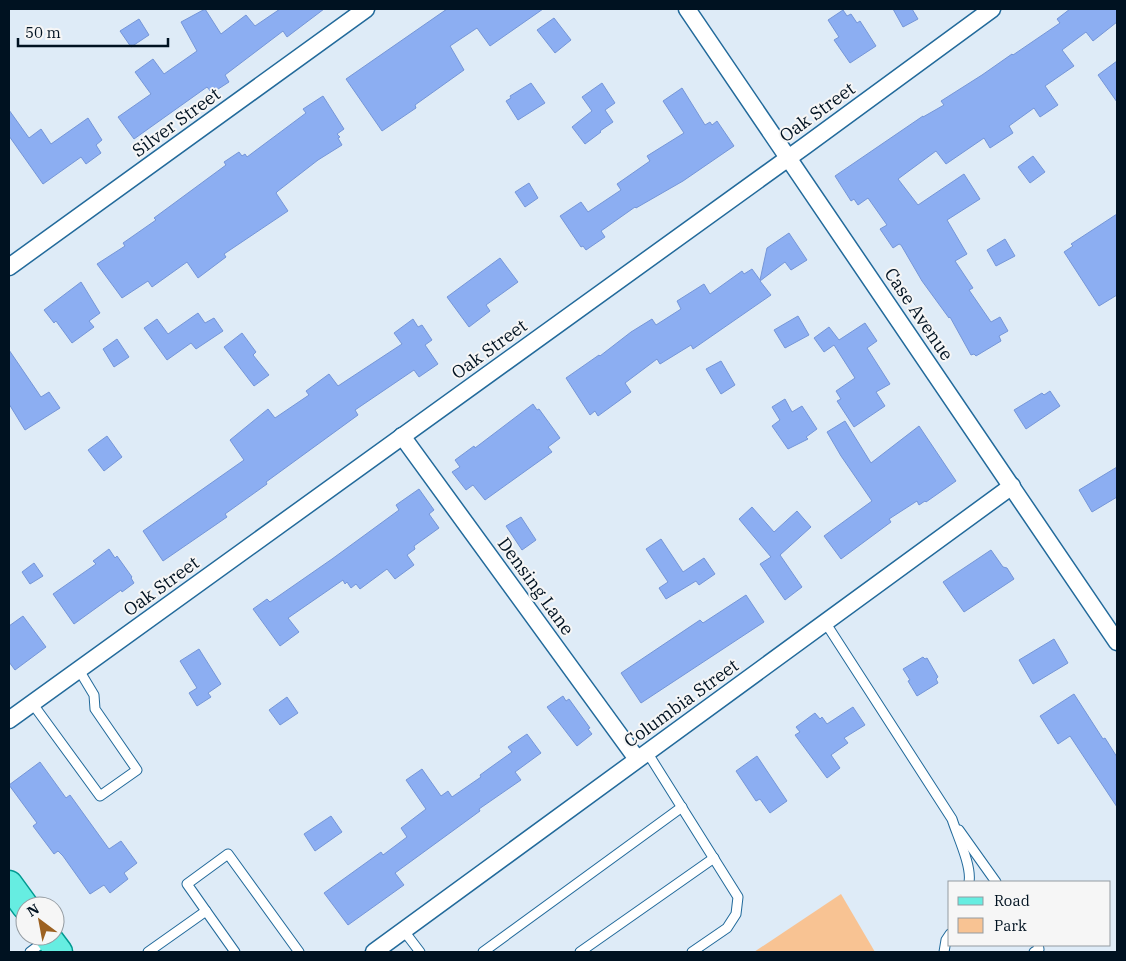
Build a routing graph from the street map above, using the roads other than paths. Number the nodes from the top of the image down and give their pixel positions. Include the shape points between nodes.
1 (366, 9) edge
2 (687, 9) edge
3 (992, 9) edge
4 (788, 158) junction
5 (9, 267) edge
6 (402, 436) junction
7 (1012, 486) junction
8 (826, 622) junction
9 (1117, 642) edge
10 (79, 670) junction
11 (32, 703) junction
12 (11, 714) edge
13 (642, 756) junction
14 (682, 807) junction
15 (952, 820) junction
16 (714, 858) junction
17 (968, 881) edge
18 (995, 881) edge
19 (9, 884) edge
20 (18, 896) edge
21 (206, 911) junction
22 (404, 930) junction
23 (948, 937) edge
24 (148, 952) edge
25 (235, 952) edge
26 (299, 952) edge
27 (374, 952) edge
28 (420, 952) edge
29 (482, 952) edge
30 (580, 952) edge
31 (692, 952) edge
32 (944, 952) edge

1 - 5 street, Silver Street
2 - 4 street, Case Avenue
3 - 4 street, Oak Street
4 - 6 street, Oak Street
4 - 7 street, Case Avenue
6 - 10 street, Oak Street
6 - 13 street, Densing Lane
7 - 8 street, Columbia Street
7 - 9 street, Case Avenue
8 - 13 street, Columbia Street
8 - 15 lane
10 - 11 street, Oak Street
10 - 11 lane via 94,695 95,709 137,770 100,796
11 - 12 street, Oak Street
13 - 14 lane
13 - 22 street, Columbia Street
14 - 16 lane
14 - 29 lane
15 - 17 lane via 965,856
15 - 18 lane
16 - 30 lane
16 - 31 lane via 738,897 736,914 727,928
19 - 20 main road
21 - 24 lane
21 - 25 lane
21 - 26 lane via 187,884 228,854
22 - 27 street, Columbia Street
22 - 28 lane
23 - 32 lane

